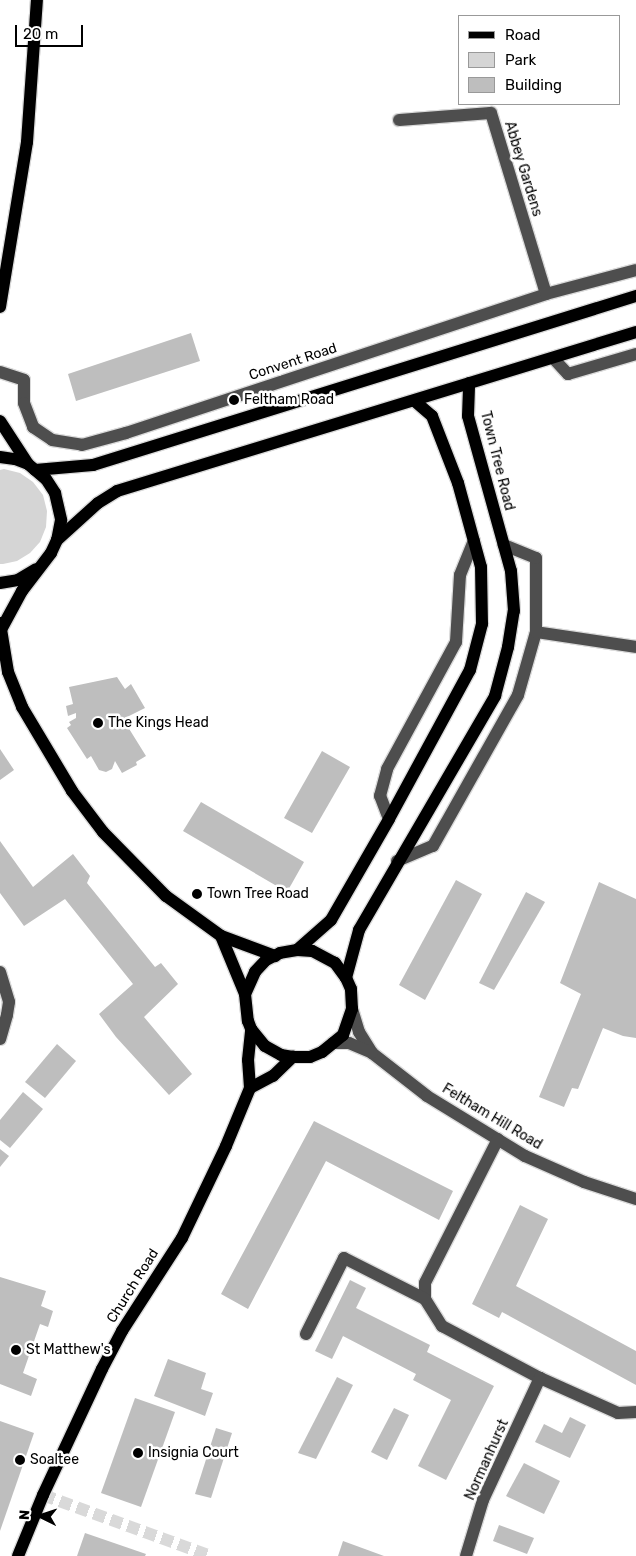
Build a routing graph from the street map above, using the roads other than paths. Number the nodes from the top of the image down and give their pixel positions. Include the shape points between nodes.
1 (38, 0) edge
2 (398, 120) dead end
3 (636, 270) edge
4 (546, 294) junction
5 (636, 296) edge
6 (0, 307) edge
7 (636, 332) edge
8 (636, 354) edge
9 (554, 358) junction
10 (0, 372) edge
11 (469, 383) junction
12 (415, 401) junction
13 (0, 421) edge
14 (0, 457) edge
15 (32, 467) junction
16 (57, 540) junction
17 (474, 541) junction
18 (503, 544) junction
19 (38, 568) junction
20 (0, 583) edge
21 (1, 626) edge
22 (536, 632) junction
23 (636, 647) edge
24 (4, 675) edge
25 (389, 819) junction
26 (398, 861) junction
27 (221, 936) junction
28 (297, 950) junction
29 (275, 956) junction
30 (0, 972) edge
31 (346, 978) junction
32 (245, 994) junction
33 (352, 1009) junction
34 (251, 1030) junction
35 (0, 1039) edge
36 (333, 1043) junction
37 (372, 1053) junction
38 (293, 1058) junction
39 (250, 1088) junction
40 (498, 1140) junction
41 (636, 1199) edge
42 (425, 1299) junction
43 (306, 1334) dead end
44 (540, 1378) junction
45 (636, 1412) edge
46 (18, 1556) edge
47 (466, 1556) edge

1 - 6 main road via 27,142
2 - 4 street, Abbey Gardens via 491,113
3 - 4 street, Convent Road
4 - 10 street, Convent Road via 82,445 52,440 33,427 24,403 24,380
5 - 15 main road via 93,465
7 - 9 main road
8 - 9 street via 568,374
9 - 11 main road
11 - 12 main road
11 - 18 main road, Town Tree Road via 468,416
12 - 16 main road via 117,491 98,503
12 - 17 main road via 432,416 458,483
13 - 15 main road
14 - 15 main road via 15,458
15 - 16 main road via 46,479 55,493 61,520
16 - 19 main road
17 - 25 main road via 480,567 482,624 470,670
17 - 25 street via 460,575 456,642 386,769 380,796
18 - 22 street via 536,558
18 - 26 main road, Town Tree Road via 511,571 514,611 495,696
19 - 20 main road via 18,580
19 - 21 main road
21 - 24 main road
22 - 23 street
22 - 26 street via 518,696 433,846
24 - 27 main road via 72,791 103,832 166,896
25 - 28 main road via 331,920
26 - 31 main road, Town Tree Road via 359,930
27 - 29 main road
27 - 32 main road
28 - 29 main road
28 - 31 main road via 320,954 335,963
29 - 32 main road via 255,972
30 - 35 street via 8,1002
31 - 33 main road via 351,989
32 - 34 main road
33 - 36 main road via 348,1027
33 - 37 street, Feltham Hill Road via 359,1032
34 - 38 main road via 265,1046
34 - 39 main road, Church Road
36 - 37 street, Feltham Hill Road via 349,1043
36 - 38 main road via 310,1057
37 - 40 street, Feltham Hill Road via 427,1096
38 - 39 main road via 273,1076
39 - 46 main road, Church Road via 182,1238 122,1331 102,1369
40 - 41 street, Feltham Hill Road via 525,1156 584,1182
40 - 42 street via 425,1283
42 - 43 street via 344,1258
42 - 44 street via 442,1326
44 - 45 street via 618,1413
44 - 47 street, Normanhurst via 483,1500

